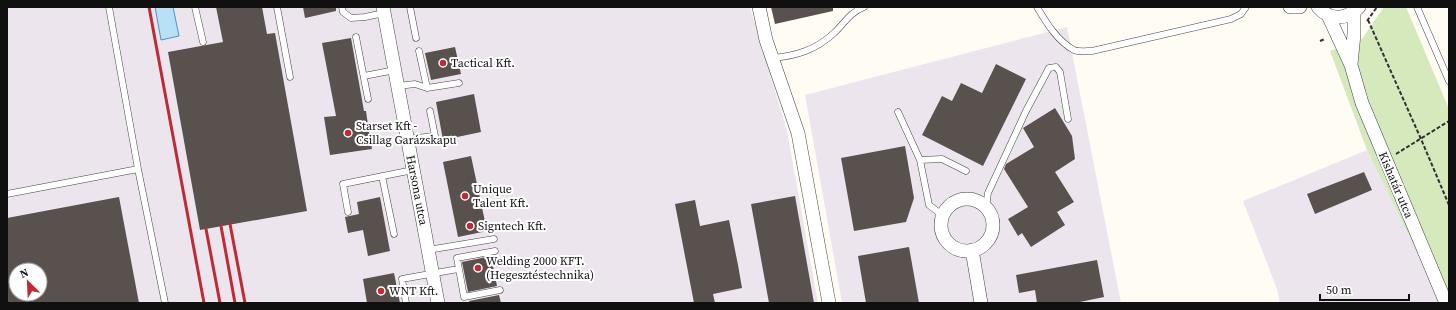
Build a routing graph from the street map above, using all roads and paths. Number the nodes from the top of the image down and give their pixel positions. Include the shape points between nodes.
1 (109, 7) edge
2 (196, 7) edge
3 (277, 7) edge
4 (342, 7) edge
5 (410, 7) edge
6 (759, 7) edge
7 (864, 7) edge
8 (1037, 7) edge
9 (1246, 7) edge
10 (1290, 7) edge
11 (1300, 7) edge
12 (1318, 7) edge
13 (1377, 7) edge
14 (1417, 7) edge
15 (384, 10) edge
16 (1357, 10) edge
17 (1328, 15) junction
18 (356, 37) dead end
19 (416, 38) dead end
20 (203, 42) dead end
21 (419, 51) dead end
22 (772, 58) junction
23 (1351, 65) junction
24 (395, 70) junction
25 (364, 76) junction
26 (290, 77) dead end
27 (1449, 82) edge
28 (459, 83) dead end
29 (398, 86) junction
30 (426, 88) junction
31 (368, 99) dead end
32 (430, 111) dead end
33 (898, 112) dead end
34 (1068, 119) dead end
35 (1449, 120) edge
36 (404, 124) junction
37 (371, 128) dead end
38 (1421, 138) junction
39 (408, 140) junction
40 (920, 160) junction
41 (1386, 160) junction
42 (138, 169) junction
43 (413, 170) junction
44 (966, 171) dead end
45 (382, 176) junction
46 (7, 194) edge
47 (1449, 206) edge
48 (986, 207) junction
49 (348, 212) dead end
50 (942, 215) junction
51 (394, 234) dead end
52 (494, 239) dead end
53 (428, 250) junction
54 (972, 250) junction
55 (495, 251) dead end
56 (458, 269) junction
57 (432, 273) junction
58 (500, 290) dead end
59 (406, 302) edge
60 (165, 303) edge
61 (438, 303) edge
62 (829, 303) edge
63 (981, 303) edge
64 (1446, 303) edge

1 - 42 lane
2 - 20 lane
3 - 26 lane
4 - 15 lane via 343,12 351,18 365,17
5 - 19 lane
6 - 22 street
7 - 22 lane via 855,11 822,44 808,51
8 - 9 lane via 1061,41 1075,50 1092,51 1231,20 1241,14
10 - 11 street
12 - 17 street
13 - 38 path via 1368,20
14 - 27 lane
15 - 24 street, Harsona utca
16 - 17 street via 1341,17
16 - 23 street
17 - 23 street
18 - 25 lane
21 - 30 lane
22 - 62 street via 798,133
23 - 41 street, Kishatár utca via 1362,103
24 - 25 lane
24 - 29 street, Harsona utca
25 - 31 lane
28 - 30 lane
29 - 30 lane via 415,84
29 - 36 street, Harsona utca
32 - 39 lane via 435,136
33 - 40 lane
34 - 48 lane via 1060,72 1056,67 1050,68 988,193
35 - 38 path
36 - 37 lane
36 - 39 street, Harsona utca
38 - 41 path
38 - 47 path
39 - 43 street, Harsona utca
40 - 44 lane via 942,159
40 - 50 lane via 929,205
41 - 64 street, Kishatár utca
42 - 46 lane
42 - 60 lane
43 - 45 lane
43 - 53 street, Harsona utca
45 - 49 lane via 343,184
45 - 51 lane
48 - 50 street via 979,202 962,199 954,202
48 - 54 street via 992,221 990,236 979,248
50 - 54 street via 941,231 944,238 956,248
52 - 53 lane
53 - 57 street, Harsona utca
54 - 63 street
55 - 56 lane via 457,258
56 - 57 lane
56 - 58 lane via 464,297
57 - 59 lane via 402,278
57 - 61 street, Harsona utca

